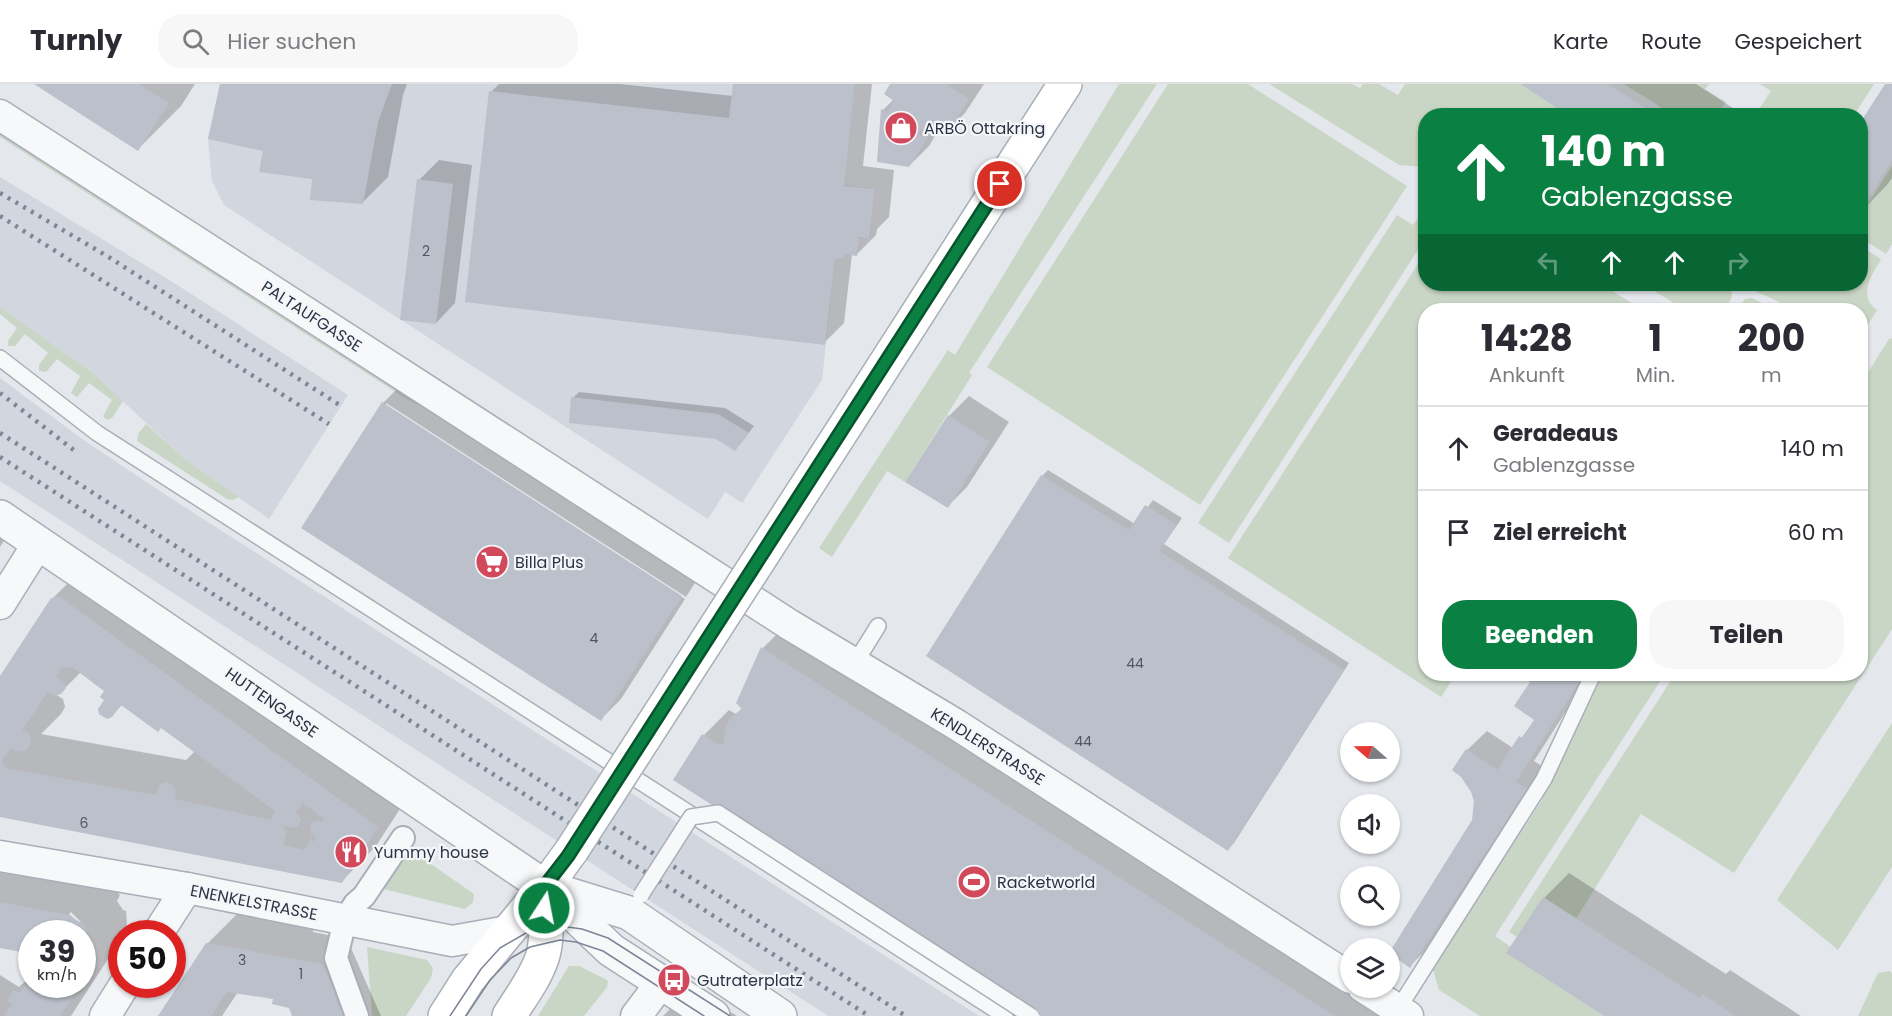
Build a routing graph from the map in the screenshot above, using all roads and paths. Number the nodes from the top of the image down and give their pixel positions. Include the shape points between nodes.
1 (1065, 84) edge
2 (0, 115) edge
3 (0, 358) edge
4 (0, 517) edge
5 (624, 517) joint
6 (39, 542) junction
7 (0, 604) edge
8 (878, 626) dead end
9 (855, 663) junction
10 (1590, 681) edge
11 (403, 838) dead end
12 (0, 856) edge
13 (544, 887) junction
14 (187, 888) junction
15 (635, 904) junction
16 (166, 920) edge
17 (345, 920) junction
18 (508, 931) junction
19 (1340, 972) edge
20 (661, 983) junction
21 (116, 998) edge
22 (1380, 998) edge
23 (1403, 1013) edge
24 (105, 1016) edge
25 (357, 1016) edge
26 (445, 1016) edge
27 (509, 1016) edge
28 (636, 1016) edge
29 (713, 1016) edge
30 (780, 1016) edge
31 (1005, 1016) edge
32 (1031, 1016) edge

1 - 13 main road, bridge via 572,850
2 - 5 street, PALTAUFGASSE
3 - 31 lane via 97,433
4 - 6 street, HUTTENGASSE
5 - 9 street, KENDLERSTRASSE
6 - 7 street
6 - 13 street, HUTTENGASSE
8 - 9 lane
9 - 19 street, KENDLERSTRASSE
10 - 23 lane via 1544,779
11 - 17 street
12 - 14 street, ENENKELSTRASSE
13 - 15 street, HUTTENGASSE
13 - 18 main road
13 - 20 street, HUTTENGASSE via 611,950
13 - 27 main road via 542,959
14 - 16 street
14 - 17 street, ENENKELSTRASSE
15 - 30 street, HUTTENGASSE
15 - 32 lane, bridge via 691,817 718,813
17 - 18 street, ENENKELSTRASSE via 452,941
17 - 25 street via 336,958
18 - 26 main road
20 - 28 street
20 - 29 street, HUTTENGASSE
21 - 24 street
22 - 23 street

